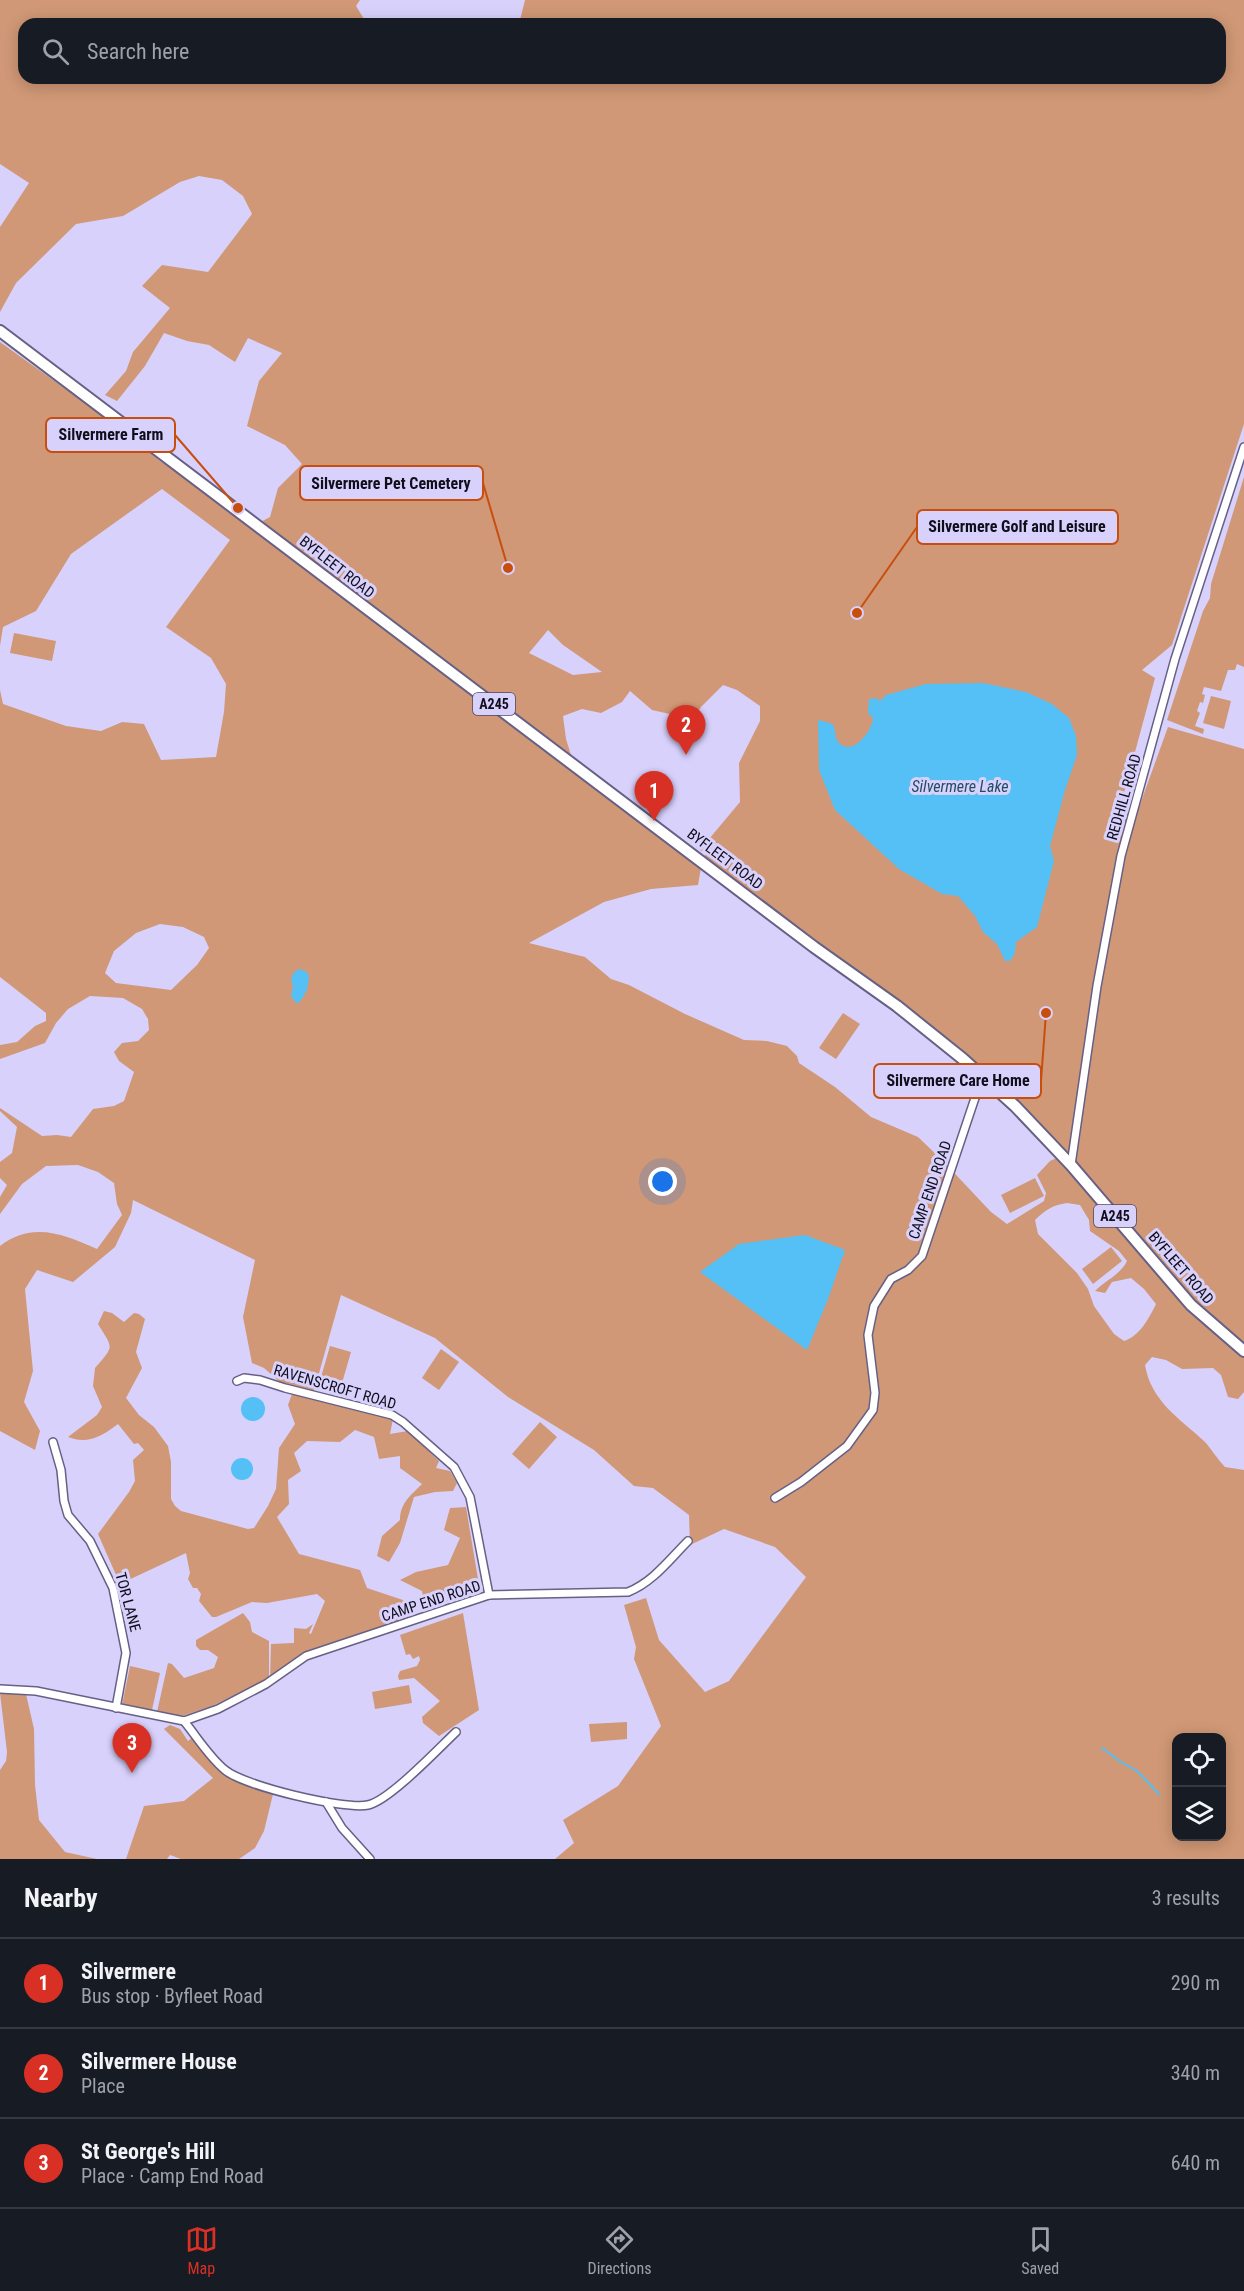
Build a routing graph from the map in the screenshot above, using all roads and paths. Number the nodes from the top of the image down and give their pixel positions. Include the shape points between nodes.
1 (0, 332) edge
2 (1244, 447) edge
3 (986, 1080) junction
4 (1071, 1165) junction
5 (1244, 1352) edge
6 (237, 1381) dead end
7 (53, 1442) dead end
8 (775, 1498) dead end
9 (688, 1541) dead end
10 (489, 1595) junction
11 (0, 1689) edge
12 (116, 1708) junction
13 (184, 1721) junction
14 (456, 1732) dead end
15 (326, 1802) junction
16 (370, 1859) edge

1 - 3 main road, BYFLEET ROAD / A245 via 897,1006
2 - 4 street, REDHILL ROAD via 1175,659 1121,856
3 - 4 main road, BYFLEET ROAD / A245
3 - 8 street, CAMP END ROAD via 975,1098 922,1256 891,1279 874,1306 868,1335 875,1393 873,1410 847,1446
4 - 5 main road, BYFLEET ROAD / A245 via 1191,1305
6 - 10 street, RAVENSCROFT ROAD via 260,1380 392,1415 403,1422 454,1467 470,1497
7 - 12 street, TOR LANE via 68,1515 90,1541 114,1588 126,1653
9 - 10 street, CAMP END ROAD via 643,1586 628,1592
10 - 13 street, CAMP END ROAD via 306,1656 266,1684 218,1709
11 - 12 street via 27,1689
12 - 13 street
13 - 15 street via 233,1775
14 - 15 street via 389,1793 368,1805
15 - 16 street via 342,1828

